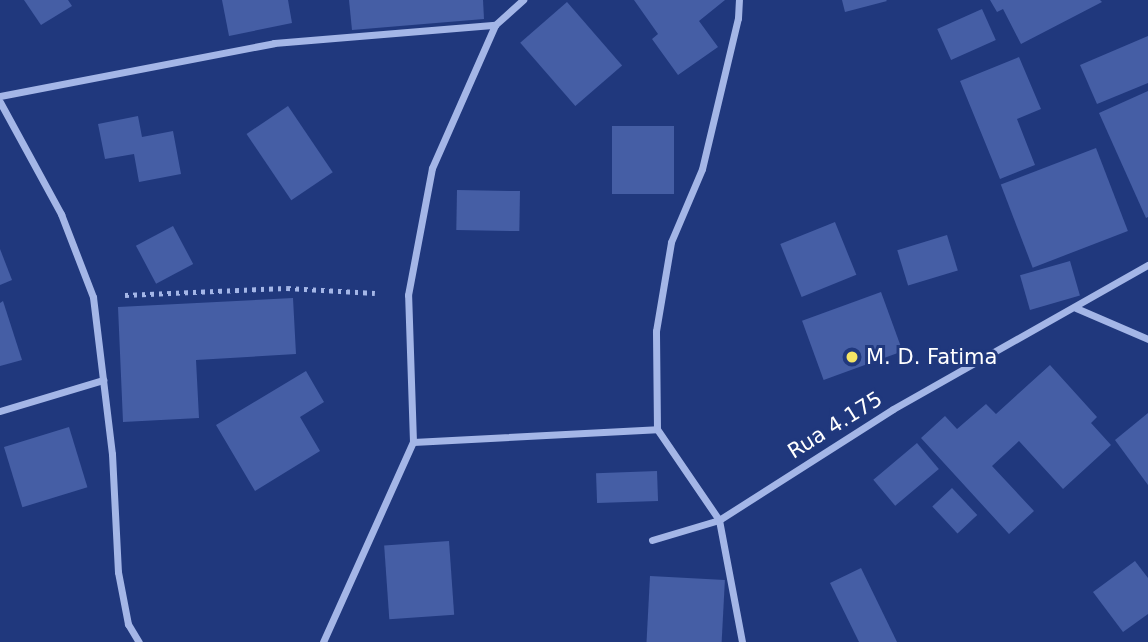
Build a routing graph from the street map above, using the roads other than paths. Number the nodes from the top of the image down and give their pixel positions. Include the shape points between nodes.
1 (523, 0) edge
2 (739, 0) edge
3 (495, 24) junction
4 (0, 96) edge
5 (0, 102) edge
6 (1148, 265) edge
7 (1076, 308) junction
8 (1148, 339) edge
9 (103, 380) junction
10 (0, 411) edge
11 (657, 429) junction
12 (413, 442) junction
13 (719, 520) junction
14 (652, 540) dead end
15 (139, 642) edge
16 (323, 642) edge
17 (742, 642) edge

1 - 3 street
2 - 11 street via 702,169 671,242 656,331
3 - 4 street via 274,43
3 - 12 street via 432,168 408,295
5 - 9 street via 61,214 93,298
6 - 7 street, Rua 4.175
7 - 8 street
7 - 13 street, Rua 4.175 via 893,409
9 - 10 street
9 - 15 street via 118,572 128,624
11 - 12 street
11 - 13 street
12 - 16 street
13 - 14 street, Rua 4.175
13 - 17 street

